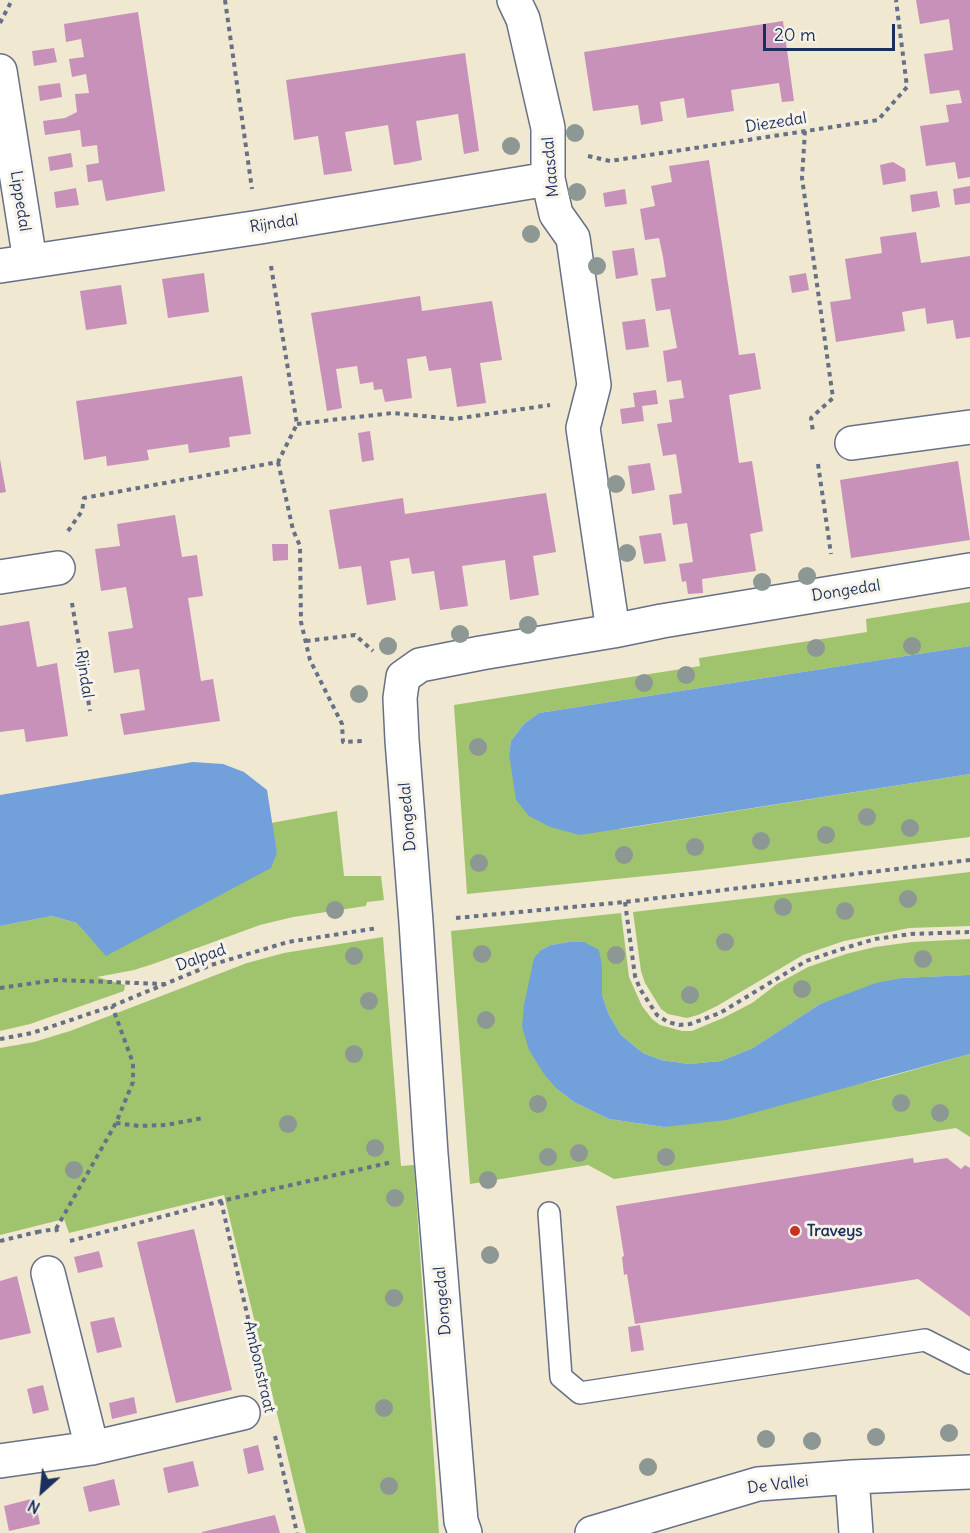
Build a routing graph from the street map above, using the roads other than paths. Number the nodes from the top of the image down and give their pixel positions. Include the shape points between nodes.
1 (514, 0) edge
2 (0, 71) edge
3 (548, 179) junction
4 (15, 263) edge
5 (970, 427) edge
6 (852, 443) dead end
7 (58, 568) road end
8 (970, 570) edge
9 (0, 577) edge
10 (613, 632) junction
11 (549, 1213) dead end
12 (48, 1273) dead end
13 (970, 1363) edge
14 (243, 1413) dead end
15 (92, 1448) junction
16 (0, 1461) edge
17 (970, 1472) edge
18 (852, 1477) junction
19 (465, 1533) edge
20 (592, 1533) edge
21 (856, 1533) edge

1 - 3 street, Maasdal via 523,19 548,128
2 - 4 street, Lippedal
3 - 4 street, Rijndal
3 - 10 street, Maasdal via 556,214 573,238 594,385 583,428
5 - 6 street
7 - 9 street
8 - 10 street, Dongedal
10 - 19 street, Dongedal via 420,665 403,677 402,740 431,1154
11 - 13 lane via 561,1377 580,1392 925,1340
12 - 15 street
14 - 15 street, Ambonstraat
15 - 16 street, Ambonstraat
17 - 18 street, De Vallei
18 - 20 street, De Vallei via 758,1484
18 - 21 street

